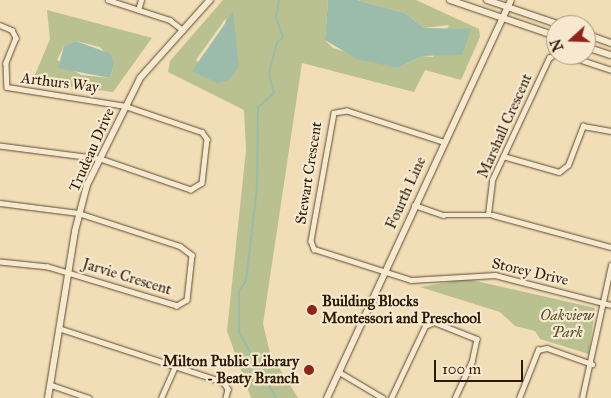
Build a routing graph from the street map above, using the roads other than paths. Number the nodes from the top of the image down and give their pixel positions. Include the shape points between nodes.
1 (108, 0) edge
2 (141, 0) edge
3 (210, 0) edge
4 (450, 0) edge
5 (486, 0) edge
6 (511, 0) edge
7 (507, 7) junction
8 (138, 10) junction
9 (503, 17) junction
10 (546, 20) edge
11 (0, 25) edge
12 (183, 30) junction
13 (546, 32) edge
14 (596, 37) edge
15 (611, 42) edge
16 (596, 50) edge
17 (611, 55) edge
18 (550, 65) edge
19 (596, 65) edge
20 (611, 70) edge
21 (125, 106) junction
22 (611, 132) edge
23 (443, 142) junction
24 (0, 146) edge
25 (503, 156) junction
26 (100, 159) junction
27 (0, 204) edge
28 (414, 205) junction
29 (78, 213) junction
30 (488, 214) junction
31 (611, 247) edge
32 (0, 262) edge
33 (611, 265) edge
34 (69, 273) junction
35 (384, 273) junction
36 (605, 303) junction
37 (611, 304) edge
38 (61, 329) junction
39 (592, 364) junction
40 (176, 366) junction
41 (339, 372) junction
42 (50, 385) junction
43 (48, 398) edge
44 (89, 398) edge
45 (162, 398) edge
46 (226, 398) edge
47 (327, 398) edge
48 (383, 398) edge
49 (392, 398) edge
50 (454, 398) edge
51 (519, 398) edge
52 (582, 398) edge

1 - 8 street
2 - 8 street
3 - 12 main road, Trudeau Drive
4 - 9 main road
5 - 7 main road
6 - 7 main road, Fourth Line
7 - 9 main road, Fourth Line
7 - 10 main road
8 - 12 street
9 - 13 main road
9 - 23 main road, Fourth Line
11 - 21 street, Arthurs Way via 12,30 16,38 6,63 7,87
12 - 21 main road, Trudeau Drive via 140,78
14 - 15 main road
16 - 17 main road
18 - 25 street, Marshall Crescent
19 - 20 street
21 - 26 main road, Trudeau Drive
21 - 26 street via 205,134 202,183 191,190
22 - 25 street via 583,126 568,165 560,172
23 - 28 main road, Fourth Line
23 - 35 street, Stewart Crescent via 347,111 336,111 330,118 312,246 318,252
24 - 26 street
25 - 30 street, Marshall Crescent via 491,184
26 - 29 main road, Trudeau Drive
27 - 29 street
28 - 30 street via 443,216
28 - 35 main road, Fourth Line
29 - 34 main road, Trudeau Drive
29 - 34 street, Jarvie Crescent via 188,249 192,255 187,300 177,306
30 - 31 street
32 - 34 street
33 - 36 street
34 - 38 main road, Trudeau Drive
35 - 36 street, Storey Drive via 424,280 473,273 495,275
35 - 41 main road, Fourth Line
36 - 37 street, Storey Drive
36 - 39 street
38 - 40 street
38 - 42 main road, Trudeau Drive
39 - 51 street via 548,348 538,350
39 - 52 street
40 - 45 street
40 - 46 street via 222,382 228,389
41 - 47 main road, Fourth Line
41 - 48 street
42 - 43 main road, Trudeau Drive
42 - 44 street
49 - 50 street via 422,331 434,322 477,339 472,362

